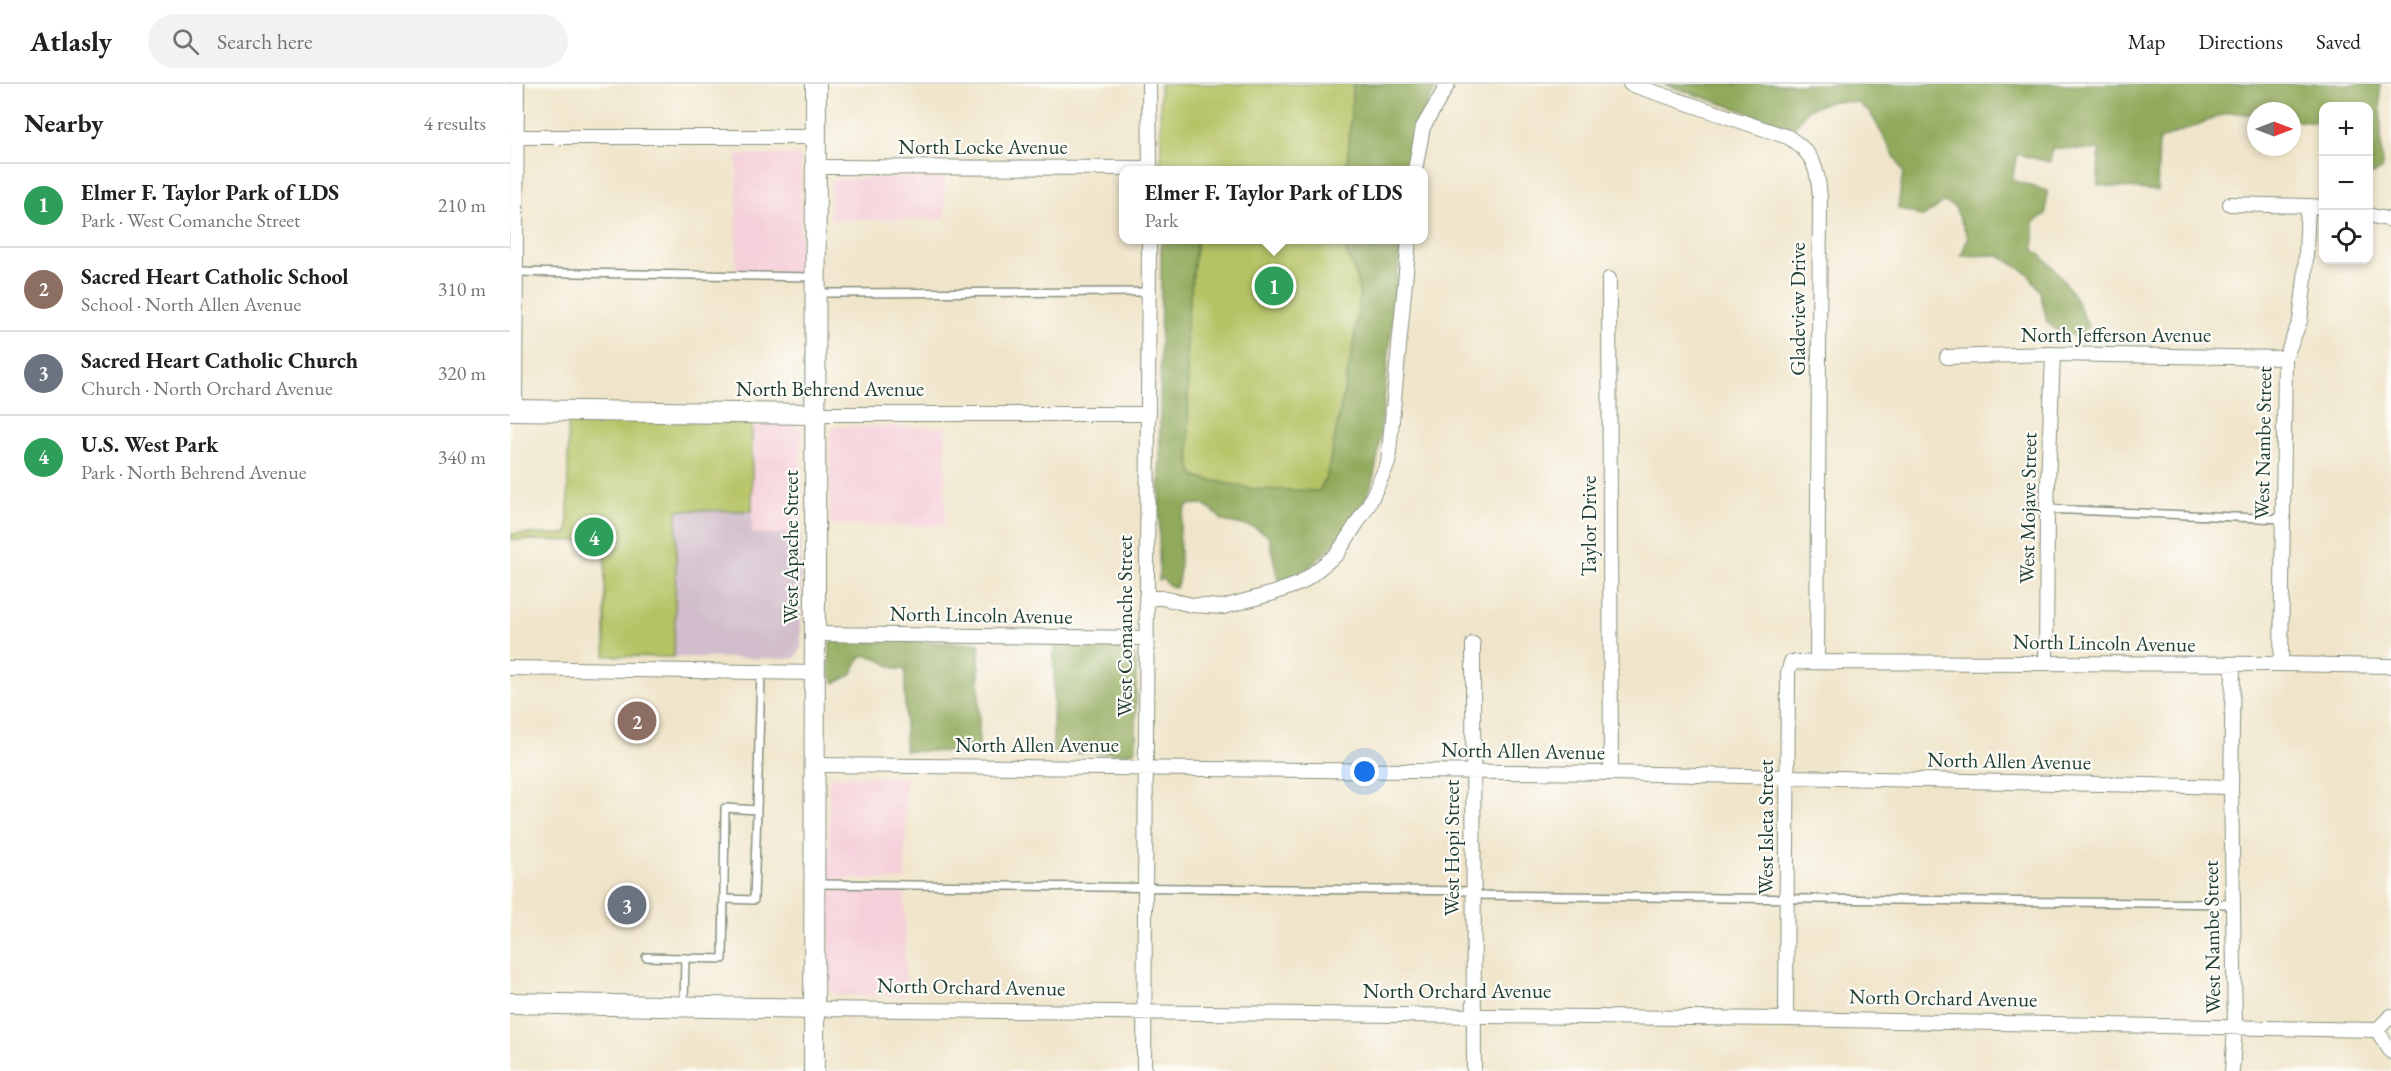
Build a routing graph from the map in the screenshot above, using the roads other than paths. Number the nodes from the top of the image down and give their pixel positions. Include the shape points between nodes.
1 (517, 84) edge
2 (816, 84) edge
3 (1149, 84) edge
4 (1448, 84) edge
5 (1630, 84) edge
6 (816, 136) junction
7 (514, 137) edge
8 (1150, 166) edge
9 (1416, 166) edge
10 (816, 167) junction
11 (1119, 169) edge
12 (2230, 204) dead end
13 (2308, 206) junction
14 (2319, 207) edge
15 (2373, 216) edge
16 (2391, 220) edge
17 (1149, 244) edge
18 (1409, 244) edge
19 (513, 272) edge
20 (1609, 279) dead end
21 (816, 285) junction
22 (1149, 292) junction
23 (2053, 354) junction
24 (1947, 357) dead end
25 (2285, 358) junction
26 (513, 410) edge
27 (815, 414) junction
28 (1149, 414) junction
29 (2048, 509) junction
30 (2282, 519) junction
31 (1146, 598) junction
32 (815, 634) junction
33 (1146, 638) junction
34 (1473, 644) dead end
35 (1817, 661) junction
36 (2046, 663) junction
37 (2281, 664) junction
38 (2233, 665) junction
39 (2391, 666) edge
40 (510, 668) edge
41 (761, 673) junction
42 (815, 673) junction
43 (814, 765) junction
44 (1146, 766) junction
45 (1473, 771) junction
46 (1611, 773) junction
47 (1787, 777) junction
48 (2231, 787) junction
49 (757, 810) junction
50 (814, 884) junction
51 (1145, 889) junction
52 (1474, 893) junction
53 (1786, 898) junction
54 (724, 899) junction
55 (2233, 904) junction
56 (646, 957) dead end
57 (685, 958) junction
58 (510, 1004) edge
59 (684, 1007) junction
60 (814, 1010) junction
61 (1145, 1013) junction
62 (1474, 1015) junction
63 (2391, 1017) edge
64 (1786, 1019) junction
65 (2235, 1028) junction
66 (2377, 1030) junction
67 (2391, 1052) edge
68 (814, 1071) edge
69 (1144, 1071) edge
70 (1474, 1071) edge
71 (2232, 1071) edge

1 - 7 street
2 - 6 main road, West Apache Street
3 - 8 street
4 - 9 street via 1422,127
5 - 35 street, Gladeview Drive via 1788,136 1801,144 1815,165 1820,198
6 - 7 street
6 - 10 main road, West Apache Street
7 - 19 street
10 - 11 street, North Locke Avenue
10 - 21 main road, West Apache Street
12 - 13 street
13 - 14 street
13 - 25 street, West Nambe Street via 2300,321
15 - 16 street
17 - 22 street, West Comanche Street
18 - 31 street via 1388,463 1368,506 1337,554 1301,583 1223,607
19 - 21 lane
19 - 26 street
20 - 46 street, Taylor Drive
21 - 22 lane
21 - 27 main road, West Apache Street
22 - 28 street, West Comanche Street
23 - 24 street, North Jefferson Avenue
23 - 25 street, North Jefferson Avenue
23 - 29 street, West Mojave Street
25 - 30 street, West Nambe Street
26 - 27 main road, North Behrend Avenue
27 - 28 street, North Behrend Avenue
27 - 32 main road, West Apache Street
28 - 31 street, West Comanche Street
29 - 30 lane
29 - 36 street, West Mojave Street
30 - 37 street, West Nambe Street
31 - 33 street, West Comanche Street
32 - 33 street, North Lincoln Avenue
32 - 42 main road, West Apache Street
33 - 44 street, West Comanche Street
34 - 45 street, West Hopi Street
35 - 36 street, North Lincoln Avenue
35 - 47 street, West Isleta Street via 1791,662 1788,673
36 - 38 street, North Lincoln Avenue
37 - 38 street, North Lincoln Avenue
37 - 39 street, North Lincoln Avenue
38 - 48 street, West Nambe Street
40 - 41 street
41 - 42 street
41 - 49 lane
42 - 43 main road, West Apache Street
43 - 44 street, North Allen Avenue
43 - 50 main road, West Apache Street
44 - 45 street, North Allen Avenue
44 - 51 street, West Comanche Street
45 - 46 street, North Allen Avenue
45 - 52 street, West Hopi Street
46 - 47 street, North Allen Avenue
47 - 48 street, North Allen Avenue
47 - 53 street, West Isleta Street
48 - 55 street, West Nambe Street
49 - 54 lane via 754,900
49 - 54 lane via 725,808
50 - 51 lane
50 - 60 main road, West Apache Street
51 - 52 lane
51 - 61 street, West Comanche Street
52 - 53 lane
52 - 62 street, West Hopi Street
53 - 55 lane
53 - 64 street, West Isleta Street
54 - 57 lane via 723,959
55 - 65 street, West Nambe Street
56 - 57 lane
57 - 59 lane
58 - 59 main road, North Orchard Avenue
59 - 60 main road, North Orchard Avenue
60 - 61 street, North Orchard Avenue
60 - 68 main road, West Apache Street
61 - 62 street, North Orchard Avenue
61 - 69 street, West Comanche Street
62 - 64 street, North Orchard Avenue
62 - 70 street, West Hopi Street
63 - 66 street
64 - 65 street, North Orchard Avenue
65 - 66 street, North Orchard Avenue
65 - 71 street, West Nambe Street
66 - 67 street

